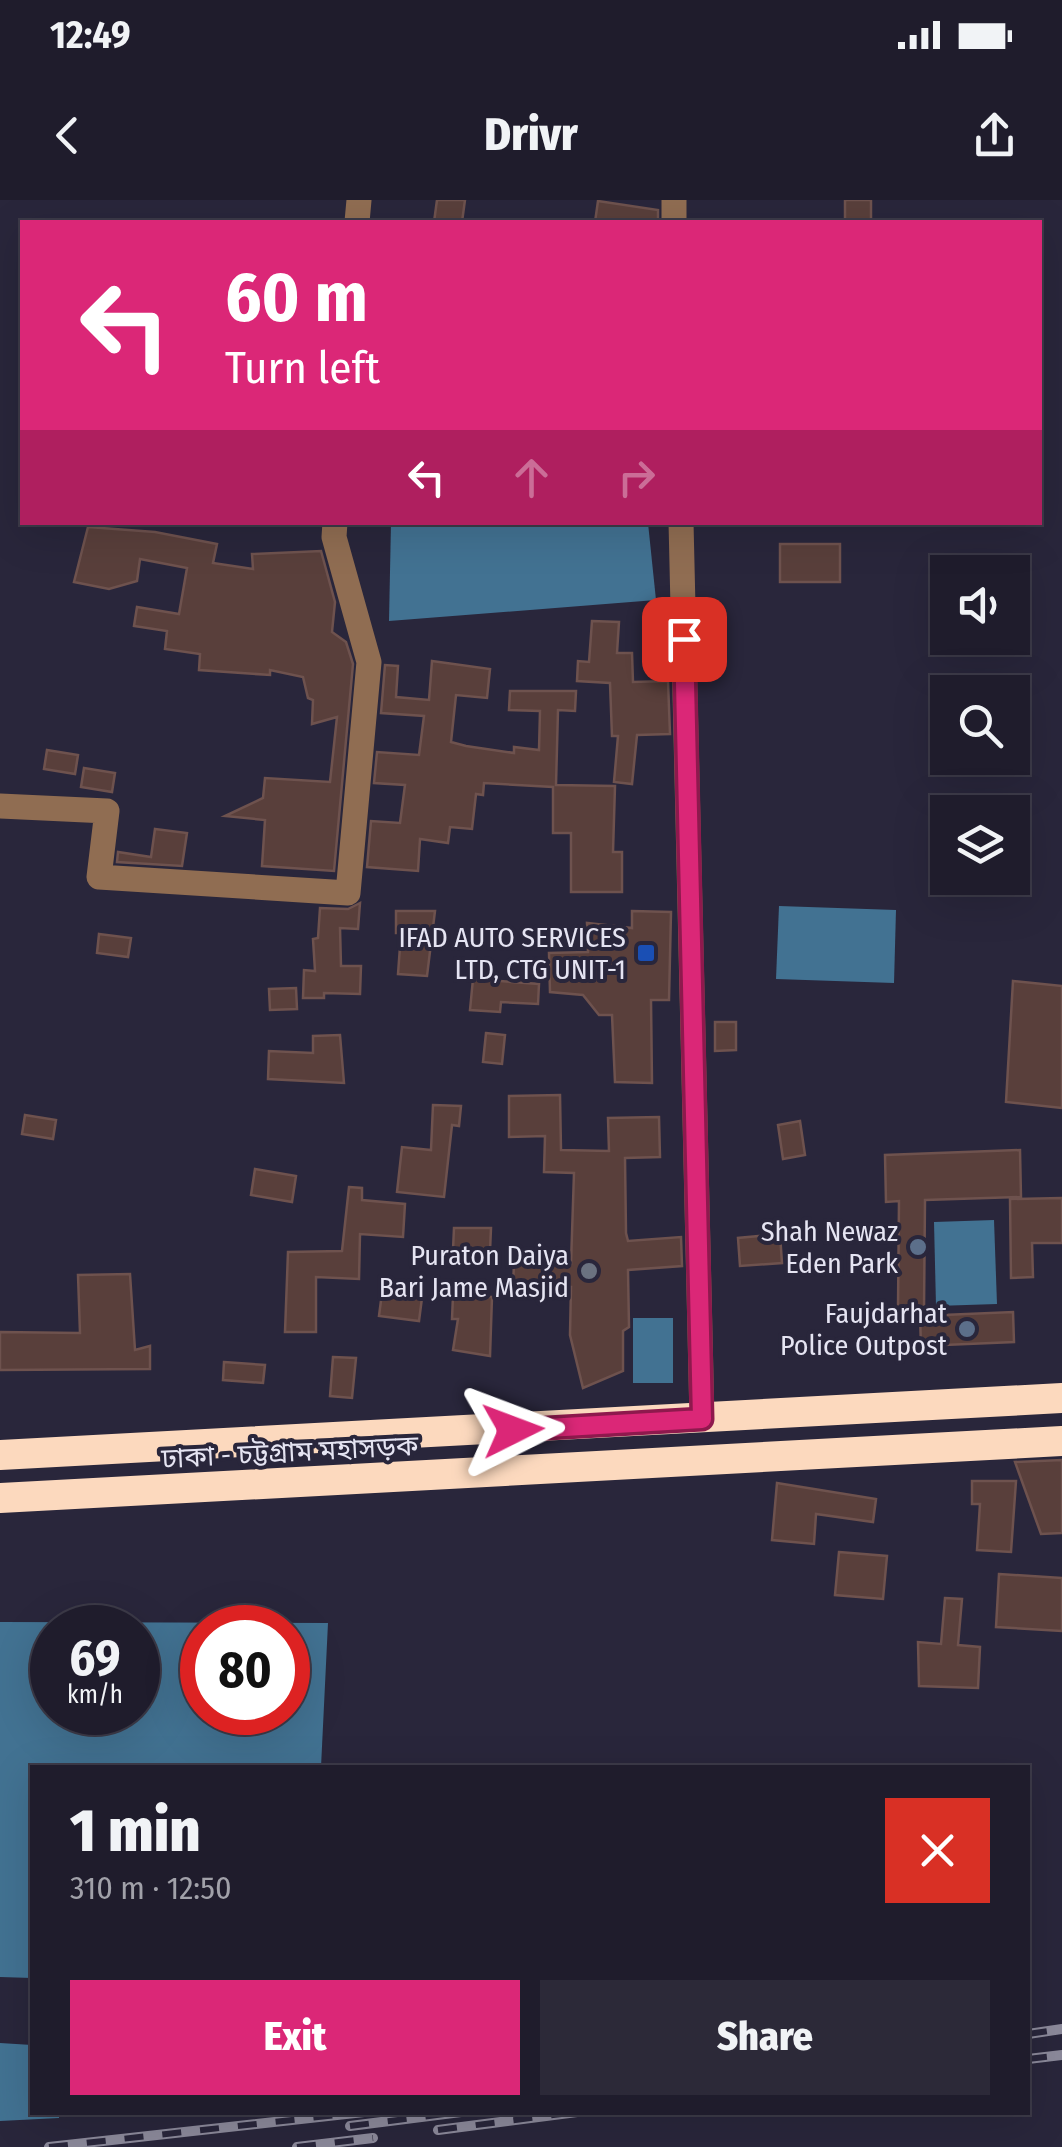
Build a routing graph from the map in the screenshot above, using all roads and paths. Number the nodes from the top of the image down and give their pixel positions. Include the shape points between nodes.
1 (336, 525) edge
2 (681, 525) edge
3 (0, 806) edge
4 (1062, 1398) edge
5 (702, 1419) junction
6 (1062, 1441) edge
7 (0, 1455) edge
8 (0, 1498) edge

1 - 3 street via 369,662 348,893 99,877 107,811
2 - 5 street
4 - 5 highway, ঢাকা - চট্টগ্রাম মহাসড়ক
5 - 7 highway, ঢাকা - চট্টগ্রাম মহাসড়ক
6 - 8 highway, ঢাকা - চট্টগ্রাম মহাসড়ক

